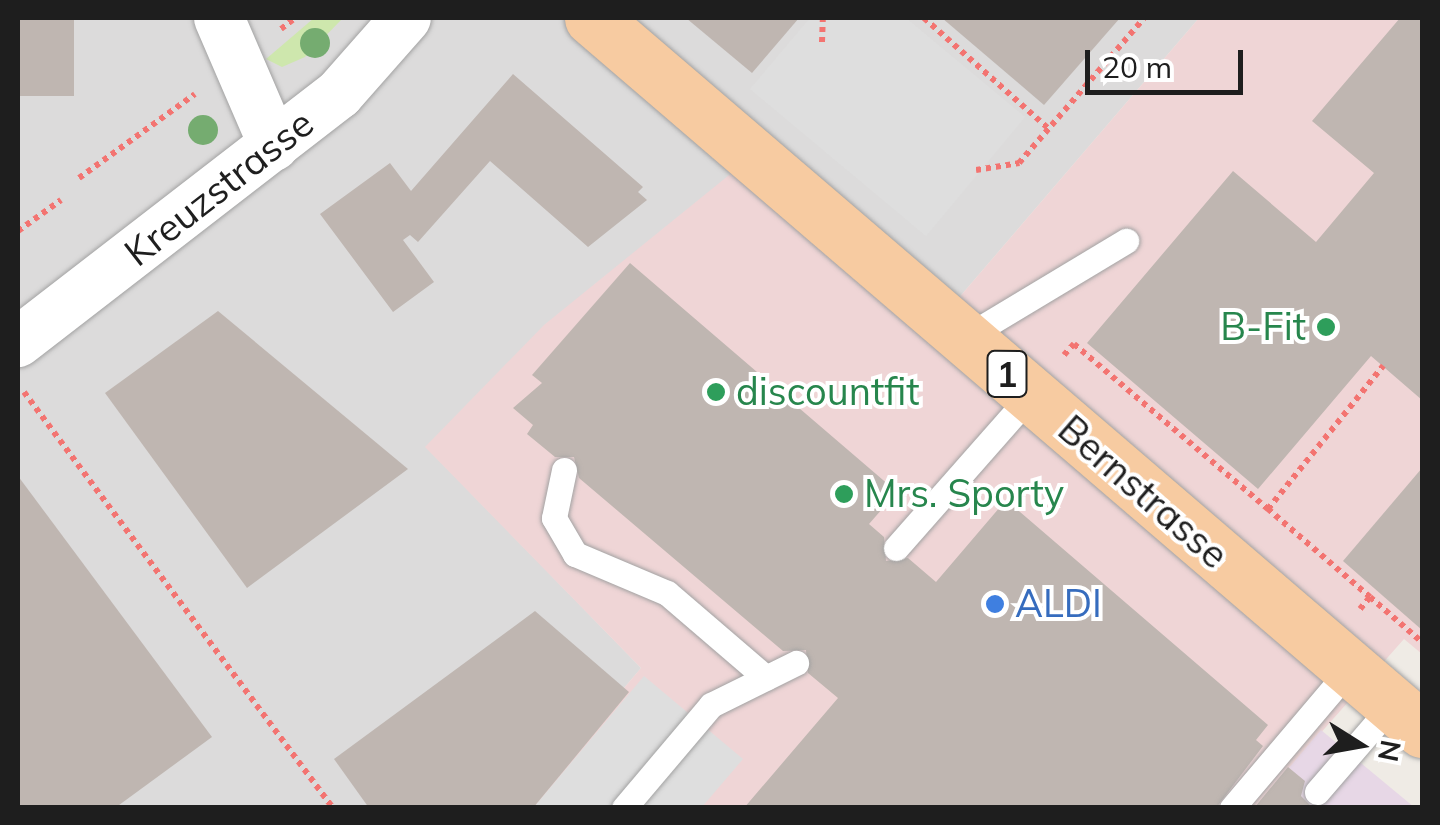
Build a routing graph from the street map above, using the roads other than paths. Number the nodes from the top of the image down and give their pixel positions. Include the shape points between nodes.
1 (220, 18) edge
2 (406, 18) edge
3 (592, 18) edge
4 (274, 146) junction
5 (1126, 241) dead end
6 (966, 338) junction
7 (18, 342) edge
8 (1031, 395) junction
9 (564, 470) dead end
10 (896, 548) dead end
11 (1339, 659) junction
12 (796, 663) dead end
13 (766, 678) junction
14 (1407, 717) edge
15 (1317, 792) dead end
16 (624, 808) edge
17 (1232, 808) edge

1 - 4 street
2 - 4 street, Kreuzstrasse via 339,94
3 - 6 main road, Bernstrasse / 1
4 - 7 street, Kreuzstrasse
5 - 6 lane
6 - 8 main road, Bernstrasse / 1
8 - 10 lane
8 - 11 main road, Bernstrasse / 1
9 - 13 lane via 554,518 575,554 667,593
11 - 14 main road, Bernstrasse / 1
11 - 17 lane
12 - 13 lane
13 - 16 lane via 712,705
14 - 15 lane

